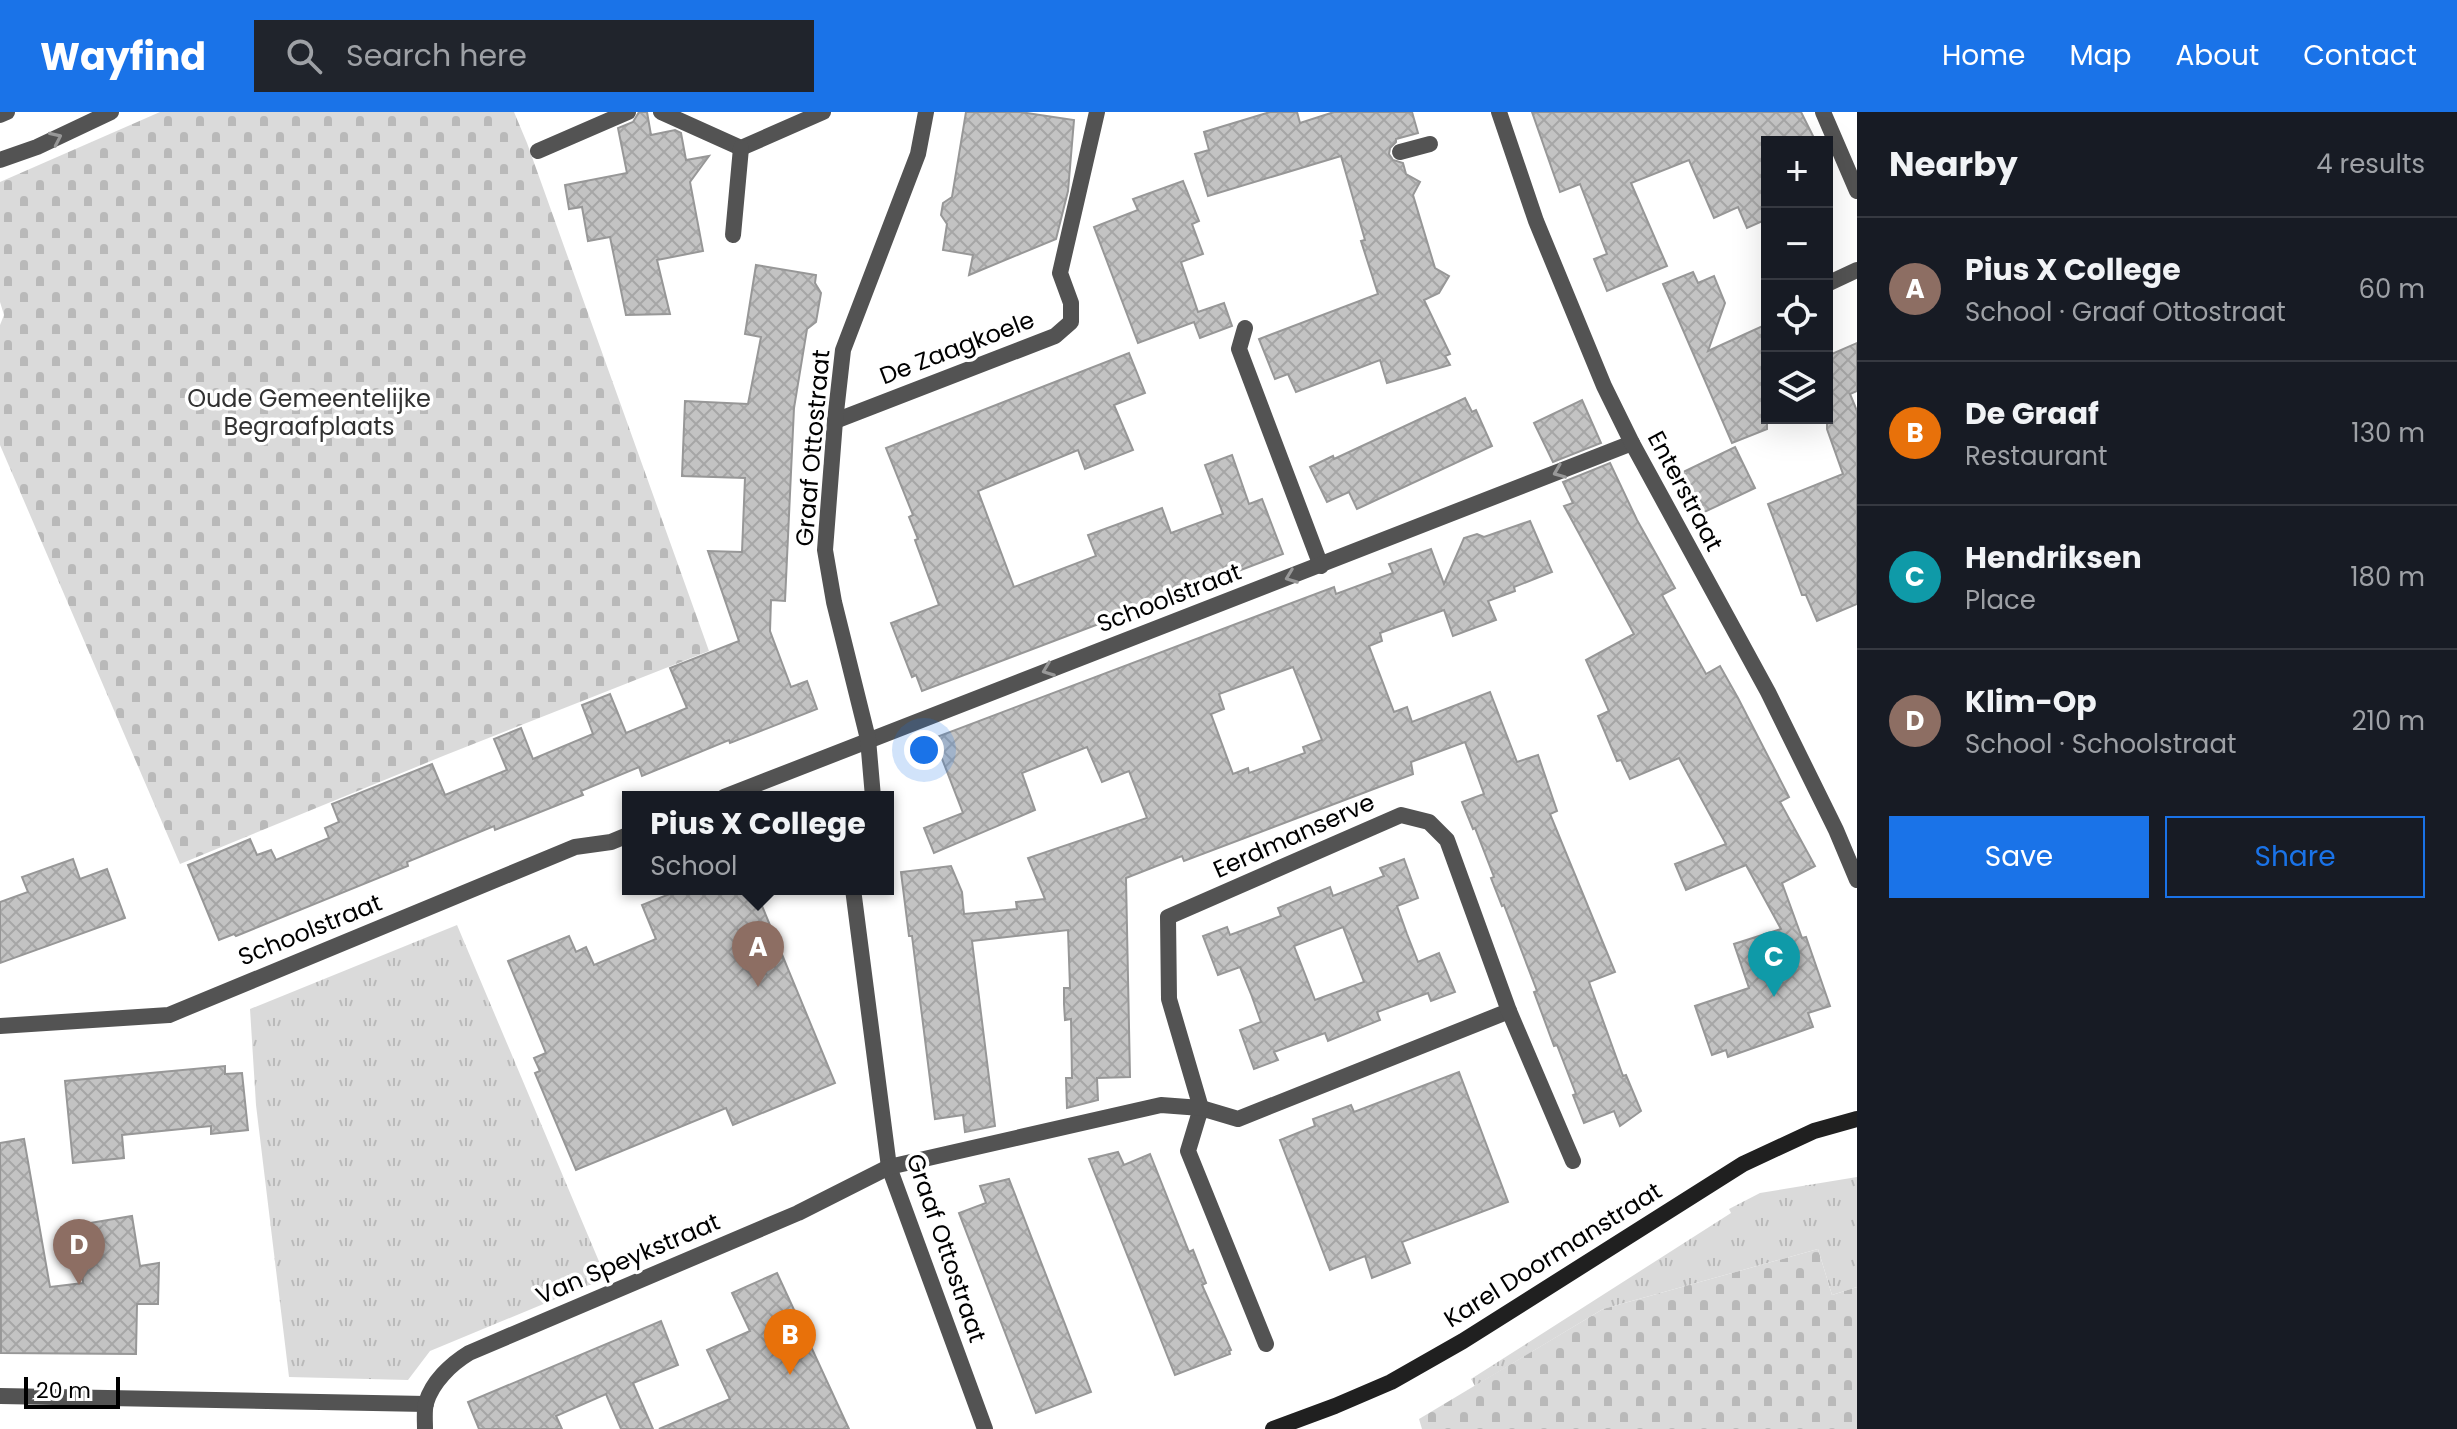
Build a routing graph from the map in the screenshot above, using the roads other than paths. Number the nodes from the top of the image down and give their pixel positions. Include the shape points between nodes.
1 (7, 112) edge
2 (111, 112) edge
3 (628, 112) edge
4 (661, 112) edge
5 (823, 112) edge
6 (926, 112) edge
7 (1097, 112) edge
8 (1499, 112) edge
9 (1823, 112) edge
10 (0, 115) edge
11 (1430, 144) dead end
12 (741, 148) junction
13 (538, 151) dead end
14 (1400, 152) dead end
15 (0, 160) edge
16 (1857, 191) edge
17 (733, 235) dead end
18 (1857, 270) edge
19 (1833, 281) edge
20 (1245, 328) dead end
21 (835, 421) junction
22 (1632, 443) junction
23 (1321, 566) junction
24 (868, 739) junction
25 (739, 791) edge
26 (872, 791) edge
27 (622, 837) edge
28 (1857, 880) edge
29 (852, 895) edge
30 (1509, 1011) junction
31 (0, 1026) edge
32 (1201, 1108) junction
33 (1857, 1119) edge
34 (1573, 1161) dead end
35 (889, 1167) junction
36 (1266, 1344) dead end
37 (0, 1396) edge
38 (426, 1404) junction
39 (425, 1429) edge
40 (985, 1429) edge
41 (1273, 1429) edge

1 - 10 street
15 -> 2 street
3 - 13 street
4 - 12 street
5 - 12 street
6 - 21 street, Graaf Ottostraat via 918,154 843,350
7 - 21 street, De Zaagkoele via 1060,273 1071,303 1071,322 1055,336
8 - 22 street, Enterstraat via 1536,221
9 - 16 street
11 - 14 street
12 - 17 street
18 - 19 street
20 - 23 street via 1239,349
21 - 24 street, Graaf Ottostraat via 825,550
22 -> 23 street, Schoolstraat
22 - 28 street, Enterstraat via 1768,692
23 -> 24 street, Schoolstraat
24 - 25 street, Schoolstraat
24 - 26 street, Graaf Ottostraat
27 - 31 street, Schoolstraat via 575,847 169,1015
29 - 35 street, Graaf Ottostraat
30 - 32 street via 1238,1119
30 - 32 street, Eerdmanserve via 1447,840 1429,822 1401,815 1168,917 1169,999
30 - 34 street, Eerdmanserve
32 - 35 street via 1161,1105
32 - 36 street via 1188,1151
33 - 41 main road, Karel Doormanstraat via 1814,1131 1743,1164 1391,1382
35 - 38 street, Van Speykstraat via 798,1213 469,1353 441,1376
35 - 40 street, Graaf Ottostraat
37 - 38 street
38 - 39 street

